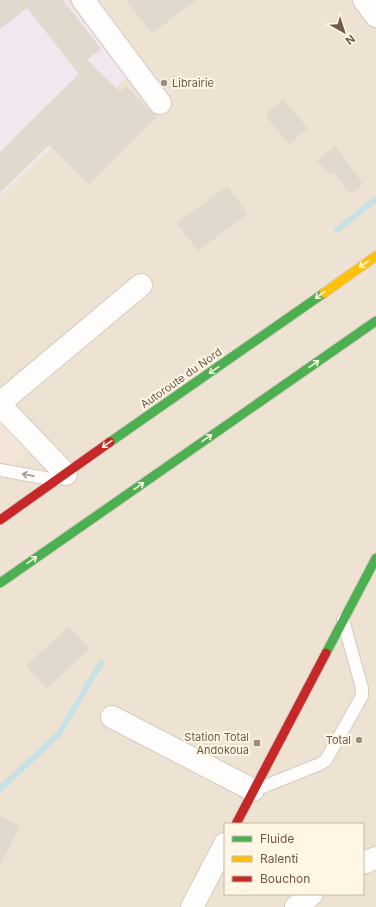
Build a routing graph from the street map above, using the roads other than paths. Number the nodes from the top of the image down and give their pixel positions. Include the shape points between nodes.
1 (83, 0) edge
2 (364, 0) edge
3 (376, 16) edge
4 (160, 103) dead end
5 (376, 256) edge
6 (141, 285) dead end
7 (376, 321) edge
8 (0, 404) edge
9 (0, 470) edge
10 (61, 477) junction
11 (0, 520) edge
12 (376, 558) edge
13 (0, 583) edge
14 (343, 620) junction
15 (112, 717) dead end
16 (253, 790) junction
17 (236, 823) edge
18 (224, 846) edge
19 (376, 858) edge
20 (364, 863) edge
21 (311, 895) edge
22 (192, 907) edge
23 (296, 907) edge

1 - 4 street
2 - 3 street
5 -> 10 main road, Autoroute du Nord
6 - 8 street
13 -> 7 main road
8 - 10 street
10 -> 9 lane
10 - 11 main road, Autoroute du Nord
12 - 14 main road
14 - 16 main road
14 - 16 lane via 362,696 326,760
15 - 16 street
16 - 17 main road
18 - 22 street
19 - 20 street
21 - 23 street

